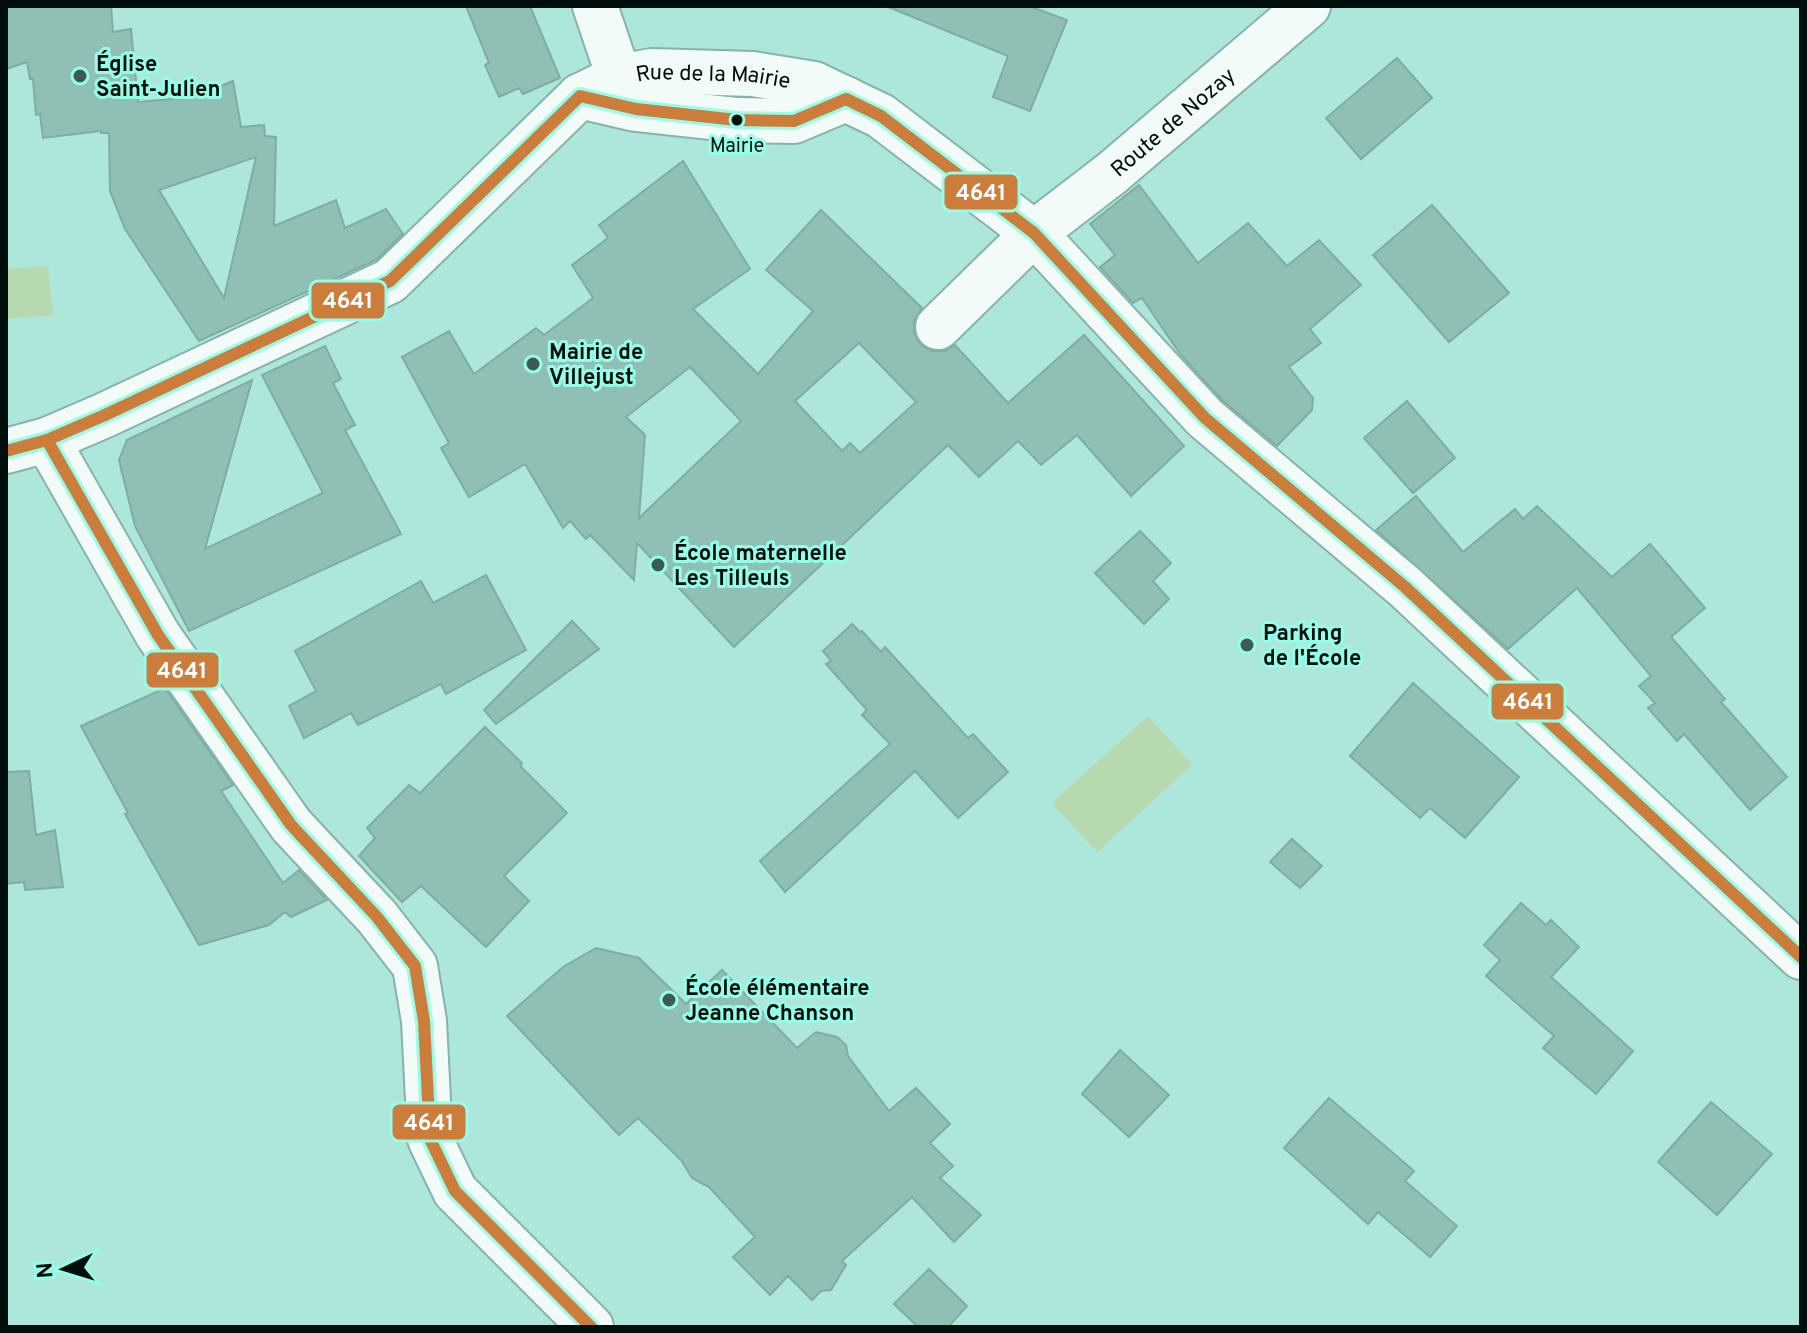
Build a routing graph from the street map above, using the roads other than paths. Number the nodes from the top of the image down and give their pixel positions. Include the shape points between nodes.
1 (595, 6) edge
2 (1308, 6) edge
3 (619, 77) junction
4 (580, 96) junction
5 (846, 99) junction
6 (1034, 233) junction
7 (938, 327) dead end
8 (26, 445) edge
9 (1801, 957) edge
10 (591, 1327) edge

1 - 3 street
2 - 6 street, Route de Nozay
3 - 4 street, Rue de la Mairie
3 - 5 street, Rue de la Mairie via 652,71 753,74 814,84
4 - 5 street, Rue de la Mairie via 636,109 794,121
4 - 8 street, Rue de la Mairie via 390,281 105,415
5 - 6 street, Rue de la Mairie via 881,116
6 - 7 street, Route de Nozay
6 - 9 street, Rue de la Mairie via 1205,418 1405,587
8 - 10 street via 291,825 415,966 424,1021 430,1139 455,1191

